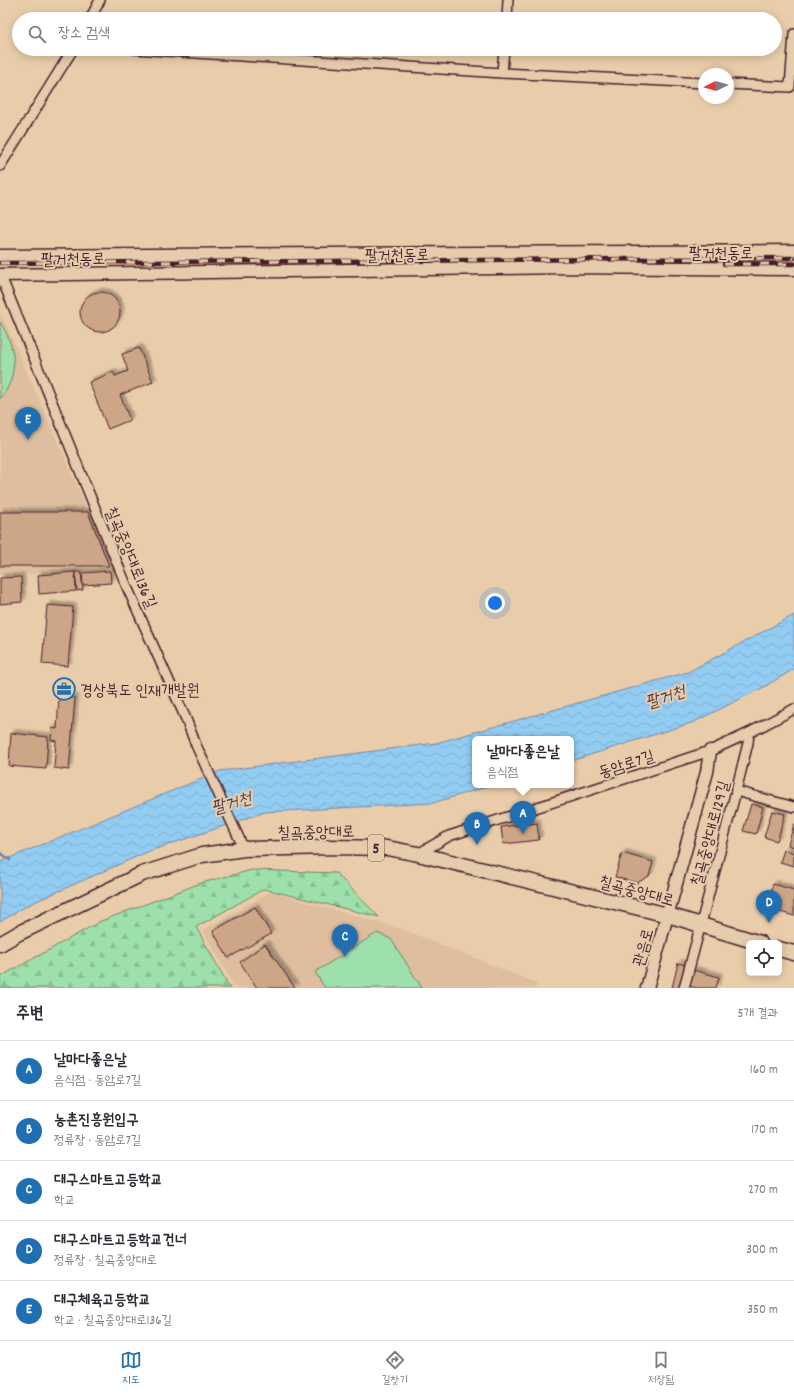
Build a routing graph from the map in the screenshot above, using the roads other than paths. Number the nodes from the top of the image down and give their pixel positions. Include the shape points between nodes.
1 (100, 0) edge
2 (508, 0) edge
3 (94, 12) edge
4 (507, 12) edge
5 (794, 34) edge
6 (69, 56) edge
7 (241, 56) edge
8 (503, 56) edge
9 (502, 73) junction
10 (698, 83) edge
11 (734, 84) edge
12 (0, 166) edge
13 (794, 251) edge
14 (0, 256) edge
15 (794, 269) edge
16 (0, 274) edge
17 (794, 709) edge
18 (749, 733) junction
19 (710, 751) junction
20 (736, 791) junction
21 (794, 807) edge
22 (244, 849) junction
23 (418, 854) junction
24 (668, 916) junction
25 (700, 926) junction
26 (749, 940) edge
27 (0, 944) edge
28 (782, 950) edge
29 (794, 953) edge
30 (647, 988) edge
31 (684, 988) edge

1 - 3 street
2 - 4 street
5 - 11 street via 790,87
6 - 12 street
7 - 9 street
8 - 9 street
9 - 10 street
13 - 14 street, 팔거천동로
15 - 16 street, 팔거천동로 via 565,267
16 - 22 street, 칠곡중앙대로136길 via 127,587
17 - 18 street, 동암로7길
18 - 19 street, 동암로7길
18 - 20 street, 칠곡중앙대로129길
19 - 23 street, 동암로7길 via 449,836
19 - 24 street, 관음로 via 707,772
20 - 21 street
20 - 25 street, 칠곡중앙대로129길
22 - 23 main road, 칠곡중앙대로 / 5 via 387,848
22 - 27 main road, 칠곡중앙대로 / 5 via 202,856 142,874
23 - 24 main road, 칠곡중앙대로 / 5
24 - 25 main road, 칠곡중앙대로 / 5
24 - 30 street, 관음로
25 - 26 main road, 칠곡중앙대로 / 5
25 - 31 street, 칠곡중앙대로129길
28 - 29 main road

